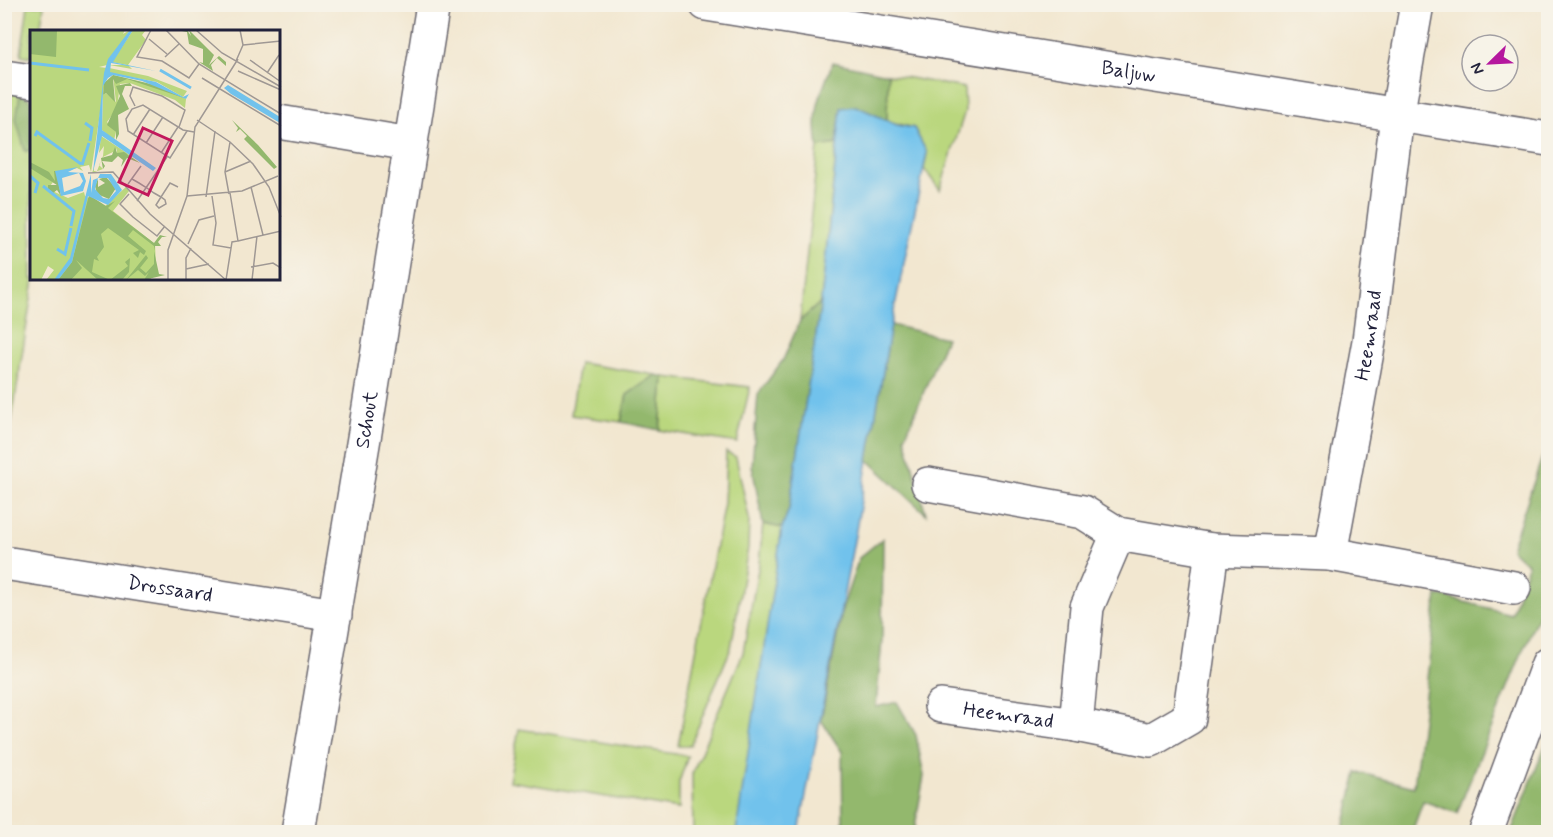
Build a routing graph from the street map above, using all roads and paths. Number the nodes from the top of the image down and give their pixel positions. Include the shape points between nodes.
1 (433, 4) edge
2 (706, 4) edge
3 (1417, 4) edge
4 (4, 77) edge
5 (30, 81) edge
6 (1397, 116) junction
7 (280, 122) edge
8 (1548, 139) edge
9 (410, 144) junction
10 (928, 484) dead end
11 (1118, 534) junction
12 (1212, 550) junction
13 (1330, 554) junction
14 (4, 563) edge
15 (1514, 588) dead end
16 (335, 615) junction
17 (1548, 664) edge
18 (941, 706) dead end
19 (1076, 726) junction
20 (298, 832) edge
21 (1486, 832) edge

1 - 9 street, Schout
2 - 6 street, Baljuw
3 - 6 street, Heemraad
4 - 5 street
6 - 8 street, Baljuw
6 - 13 street, Heemraad via 1369,341
7 - 9 street
9 - 16 street, Schout
10 - 11 street via 1083,512
11 - 12 street
11 - 19 street, Heemraad via 1087,607
12 - 13 street
12 - 19 street, Heemraad via 1189,718 1151,740
13 - 15 street
14 - 16 street, Drossaard
16 - 20 street, Schout
17 - 21 street
18 - 19 street, Heemraad

